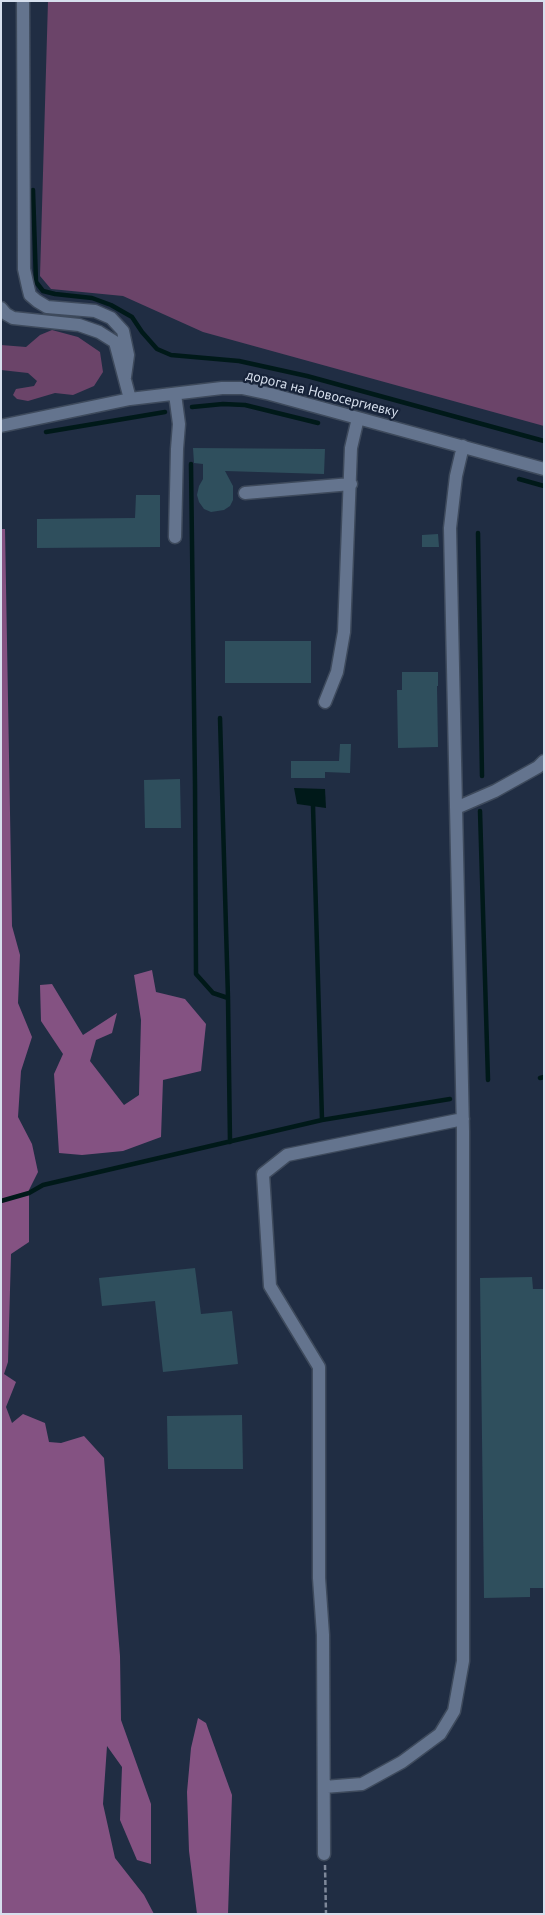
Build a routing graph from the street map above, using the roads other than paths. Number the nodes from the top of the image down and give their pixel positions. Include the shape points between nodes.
1 (23, 1) edge
2 (1, 308) edge
3 (125, 377) junction
4 (175, 394) junction
5 (130, 399) junction
6 (358, 418) junction
7 (1, 426) edge
8 (463, 446) junction
9 (544, 469) edge
10 (351, 484) junction
11 (246, 493) dead end
12 (175, 537) dead end
13 (325, 702) dead end
14 (544, 761) edge
15 (456, 808) junction
16 (463, 1119) junction
17 (324, 1787) junction
18 (324, 1854) road end

1 - 3 street via 24,269 30,295 47,306 95,311 111,318 123,331 128,355
2 - 3 street via 13,318 80,325 99,332 115,342
3 - 5 street
4 - 5 street, дорога на Новосергиевку
4 - 6 street, дорога на Новосергиевку via 242,388
4 - 12 street via 179,424
5 - 7 street, дорога на Новосергиевку
6 - 8 street, дорога на Новосергиевку
6 - 10 street via 352,448
8 - 9 street, дорога на Новосергиевку
8 - 15 street via 450,528
10 - 11 street
10 - 13 street via 344,632 337,672
14 - 15 street
15 - 16 street
16 - 17 street via 463,1661 454,1711 440,1734 402,1762 362,1784
16 - 17 street via 287,1155 263,1174 270,1286 319,1368
17 - 18 street

